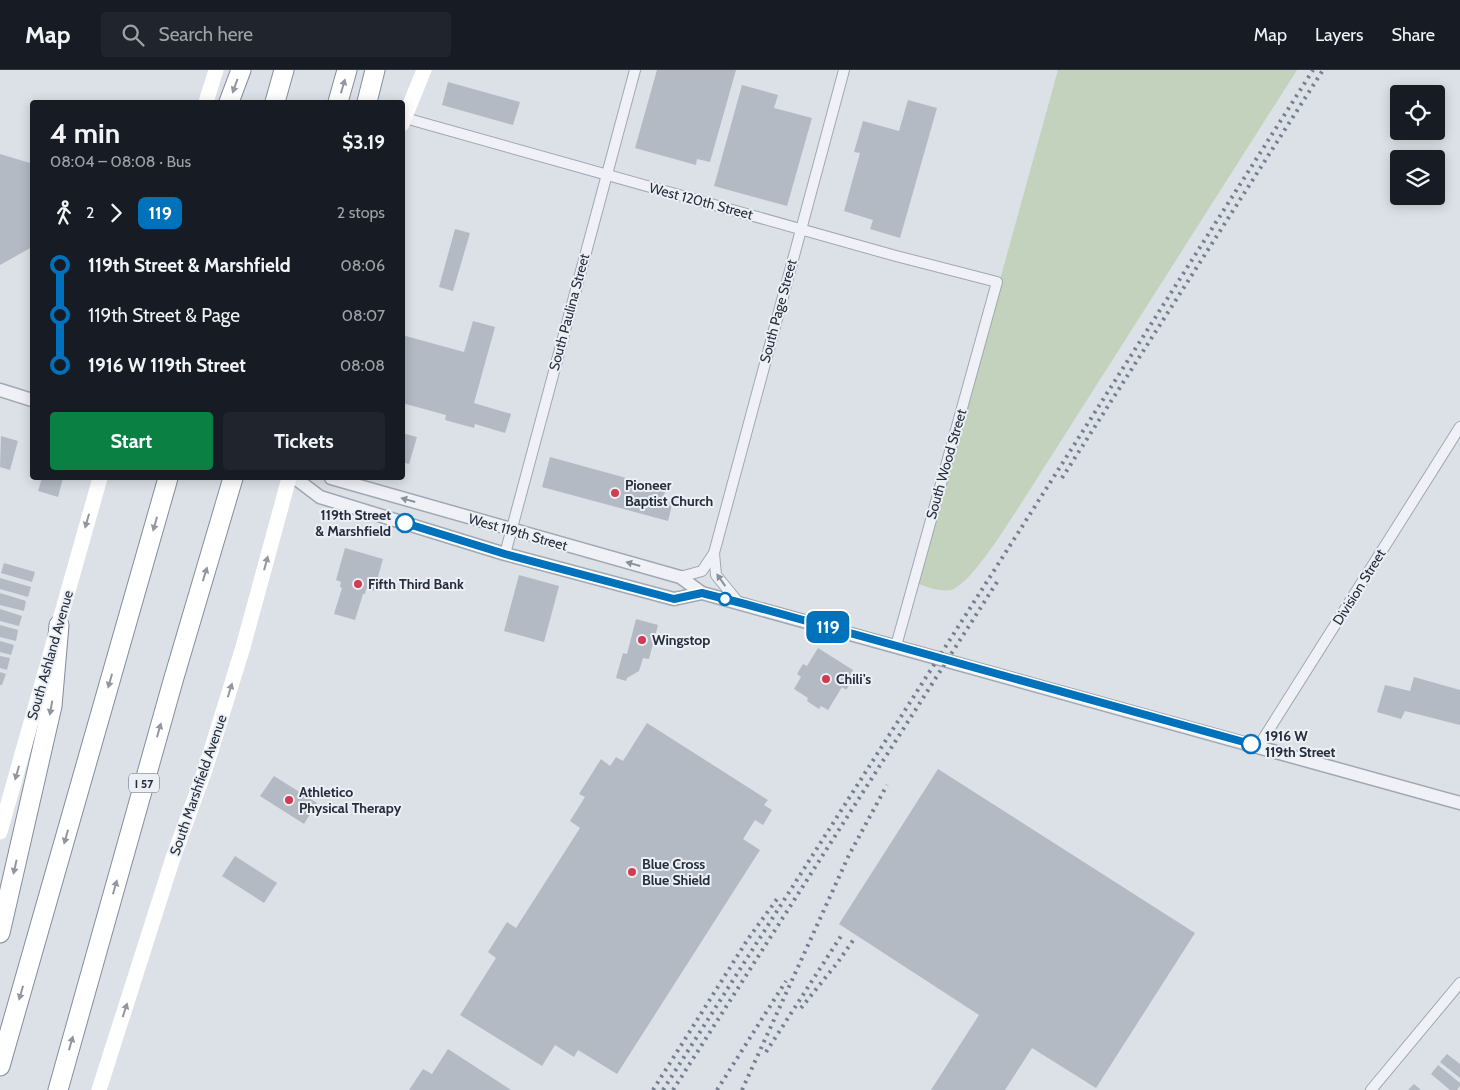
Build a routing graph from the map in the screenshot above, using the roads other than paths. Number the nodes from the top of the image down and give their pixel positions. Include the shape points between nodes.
1 (216, 70) edge
2 (241, 70) edge
3 (284, 70) edge
4 (347, 70) edge
5 (375, 70) edge
6 (424, 70) edge
7 (635, 70) edge
8 (844, 70) edge
9 (207, 100) edge
10 (230, 100) edge
11 (276, 100) edge
12 (339, 100) edge
13 (368, 100) edge
14 (405, 118) edge
15 (405, 121) edge
16 (605, 175) junction
17 (800, 228) junction
18 (997, 282) joint
19 (0, 390) edge
20 (30, 399) edge
21 (1460, 427) edge
22 (99, 480) edge
23 (167, 480) edge
24 (232, 480) edge
25 (287, 480) edge
26 (298, 480) edge
27 (338, 480) edge
28 (511, 530) junction
29 (714, 553) junction
30 (505, 554) junction
31 (680, 577) junction
32 (702, 593) junction
33 (738, 602) junction
34 (58, 625) junction
35 (896, 646) junction
36 (1258, 746) junction
37 (1460, 803) edge
38 (2, 814) edge
39 (0, 832) edge
40 (0, 933) edge
41 (1460, 983) edge
42 (0, 1066) edge
43 (58, 1090) edge
44 (99, 1090) edge
45 (1371, 1090) edge

1 - 9 main road
2 -> 10 highway
3 - 11 highway
12 -> 4 highway
5 - 13 highway
6 - 14 main road
7 - 16 street, South Paulina Street
8 - 17 street, South Page Street
15 - 16 street, West 120th Street
16 - 17 street, West 120th Street
16 - 28 street, South Paulina Street
17 - 18 street, West 120th Street
17 - 29 street, South Page Street
18 - 35 street, South Wood Street
19 - 20 street
21 - 36 street, Division Street
22 -> 34 main road, South Ashland Avenue
23 -> 42 highway
43 -> 24 highway, I 57
44 -> 25 main road, South Marshfield Avenue via 173,858 205,770 243,647
26 - 30 street, West 119th Street via 320,497
28 -> 27 street, West 119th Street
28 - 30 street, South Paulina Street
31 -> 28 street, West 119th Street
29 - 31 street, South Page Street via 702,571
33 -> 29 street, South Page Street via 716,575
30 - 32 street, West 119th Street via 674,599
31 - 32 street, West 119th Street
32 - 33 street, West 119th Street
33 - 35 street, West 119th Street
34 -> 38 main road, South Ashland Avenue
34 -> 40 highway via 52,706
35 - 36 street, West 119th Street
36 - 37 street, West 119th Street
38 - 39 main road, South Ashland Avenue
41 - 45 street

